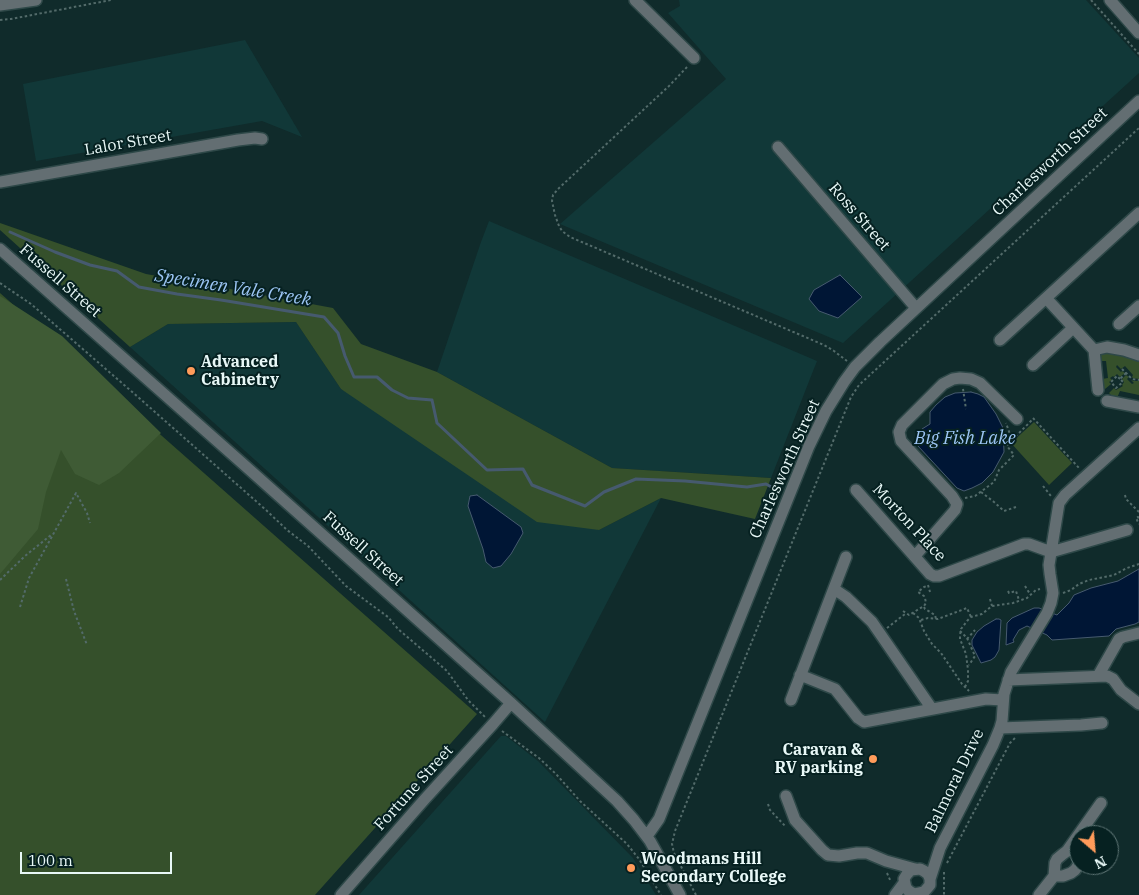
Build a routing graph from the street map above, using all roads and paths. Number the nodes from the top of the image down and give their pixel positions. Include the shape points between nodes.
1 (32, 0) edge
2 (36, 0) edge
3 (111, 0) edge
4 (635, 0) edge
5 (1091, 0) edge
6 (1110, 0) edge
7 (0, 5) edge
8 (0, 20) edge
9 (1139, 33) edge
10 (1139, 54) edge
11 (694, 58) joint
12 (1139, 101) edge
13 (262, 139) dead end
14 (778, 147) dead end
15 (0, 182) edge
16 (1139, 213) edge
17 (0, 249) edge
18 (0, 283) edge
19 (1046, 298) junction
20 (1139, 306) edge
21 (916, 308) junction
22 (1120, 324) dead end
23 (1073, 328) junction
24 (1000, 340) dead end
25 (1094, 350) junction
26 (1139, 355) edge
27 (1033, 365) dead end
28 (855, 367) junction
29 (1122, 369) dead end
30 (1126, 373) junction
31 (1120, 379) junction
32 (1139, 380) edge
33 (1098, 390) dead end
34 (964, 392) dead end
35 (1107, 401) dead end
36 (1139, 407) edge
37 (1006, 408) junction
38 (966, 409) dead end
39 (1017, 419) dead end
40 (1139, 428) edge
41 (1012, 440) junction
42 (1080, 469) dead end
43 (1043, 486) dead end
44 (856, 490) dead end
45 (982, 492) junction
46 (1125, 495) dead end
47 (1055, 498) dead end
48 (956, 500) junction
49 (1016, 507) dead end
50 (1139, 512) edge
51 (1139, 518) edge
52 (90, 523) dead end
53 (1139, 524) edge
54 (1127, 530) dead end
55 (53, 534) junction
56 (1051, 552) junction
57 (915, 556) junction
58 (846, 557) dead end
59 (1139, 564) edge
60 (66, 579) dead end
61 (0, 580) edge
62 (928, 586) dead end
63 (1025, 586) dead end
64 (834, 589) junction
65 (1040, 589) dead end
66 (1008, 591) dead end
67 (1060, 593) dead end
68 (1030, 595) junction
69 (990, 598) dead end
70 (1019, 600) junction
71 (924, 606) junction
72 (992, 606) junction
73 (20, 608) dead end
74 (903, 611) dead end
75 (914, 613) dead end
76 (906, 614) junction
77 (971, 617) junction
78 (936, 619) junction
79 (920, 620) junction
80 (975, 630) dead end
81 (883, 631) dead end
82 (960, 631) junction
83 (1139, 633) edge
84 (967, 639) junction
85 (87, 645) dead end
86 (968, 667) junction
87 (800, 675) junction
88 (1098, 676) junction
89 (1008, 680) junction
90 (965, 687) junction
91 (791, 700) dead end
92 (1002, 700) junction
93 (972, 702) junction
94 (510, 703) junction
95 (1139, 704) edge
96 (932, 709) junction
97 (1102, 723) dead end
98 (493, 724) junction
99 (1000, 728) junction
100 (1016, 738) dead end
101 (786, 796) dead end
102 (1101, 803) dead end
103 (647, 836) junction
104 (940, 848) junction
105 (1067, 852) joint
106 (886, 866) junction
107 (916, 869) junction
108 (1069, 874) edge
109 (1054, 876) junction
110 (930, 880) junction
111 (904, 882) junction
112 (893, 889) edge
113 (914, 894) edge
114 (341, 895) edge
115 (660, 895) edge
116 (680, 895) edge
117 (936, 895) edge
118 (944, 895) edge
119 (1040, 895) edge

1 - 2 street
1 - 7 street
3 - 8 path
4 - 11 street
5 - 10 path
6 - 9 street
11 - 28 path via 558,189 552,201 558,226 570,237 824,345
12 - 21 street, Charlesworth Street
13 - 15 street, Lalor Street
14 - 21 street, Ross Street
16 - 19 street
17 - 94 street, Fussell Street
18 - 98 path via 31,304 308,546 346,586 388,617 446,671 468,700
19 - 23 street
19 - 24 street
20 - 22 street
21 - 28 street, Charlesworth Street
23 - 25 street
23 - 27 street
25 - 26 street via 1107,347
25 - 33 street
28 - 103 street, Charlesworth Street via 812,439 659,819
29 - 30 path
30 - 31 path
30 - 32 path
31 - 31 path via 1117,376 1111,382 1116,388 1123,382
34 - 38 path
35 - 36 street
37 - 39 street
37 - 41 path via 1003,414
37 - 48 street via 978,382 955,378 941,386 900,428 902,443
40 - 56 street via 1062,499
41 - 42 path via 1033,419
41 - 45 path via 1007,446 1014,455 999,470 994,482
43 - 47 path
44 - 57 street, Morton Place
45 - 48 path
45 - 49 path via 1004,512
46 - 50 path
48 - 57 street via 956,509
51 - 53 path via 1136,518
52 - 55 path via 76,493
54 - 56 street
55 - 61 path
55 - 73 path via 29,578
56 - 57 street, Morton Place via 1024,544 936,576 930,574
56 - 89 street via 1051,605
58 - 64 street
59 - 67 path
60 - 85 path
62 - 71 path via 918,592 925,598
63 - 68 path
64 - 87 street
64 - 96 street via 872,622
65 - 68 path
66 - 70 path via 1016,591
68 - 70 path
69 - 72 path
70 - 72 path
71 - 76 path
71 - 78 path
72 - 77 path
74 - 76 path
75 - 79 path
76 - 81 path
77 - 78 path via 967,608
77 - 82 path
78 - 79 path
79 - 90 path via 934,647
80 - 84 path
82 - 84 path
82 - 86 path
83 - 88 street via 1118,640
84 - 86 path via 975,656
86 - 90 path
87 - 91 street
87 - 96 street via 835,689 863,722
88 - 89 street
88 - 95 street via 1111,677
89 - 92 street
90 - 93 path
92 - 93 street
92 - 99 street
93 - 96 street
94 - 98 street, Fortune Street
94 - 103 street, Fussell Street via 617,801
97 - 99 street
98 - 114 street, Fortune Street
98 - 115 path via 539,758 627,844
99 - 104 street, Balmoral Drive
100 - 118 path via 1010,743 944,869
101 - 106 street via 795,820 828,855 867,853
102 - 105 street
103 - 116 street, Fussell Street
104 - 107 street, Balmoral Drive
104 - 110 street, Balmoral Drive
105 - 109 street via 1056,861
106 - 107 street
106 - 111 street
106 - 112 path
107 - 110 street via 928,874
107 - 111 street via 908,872
108 - 109 street
109 - 119 street
110 - 113 street via 926,891
110 - 117 street
111 - 112 street
111 - 113 street

